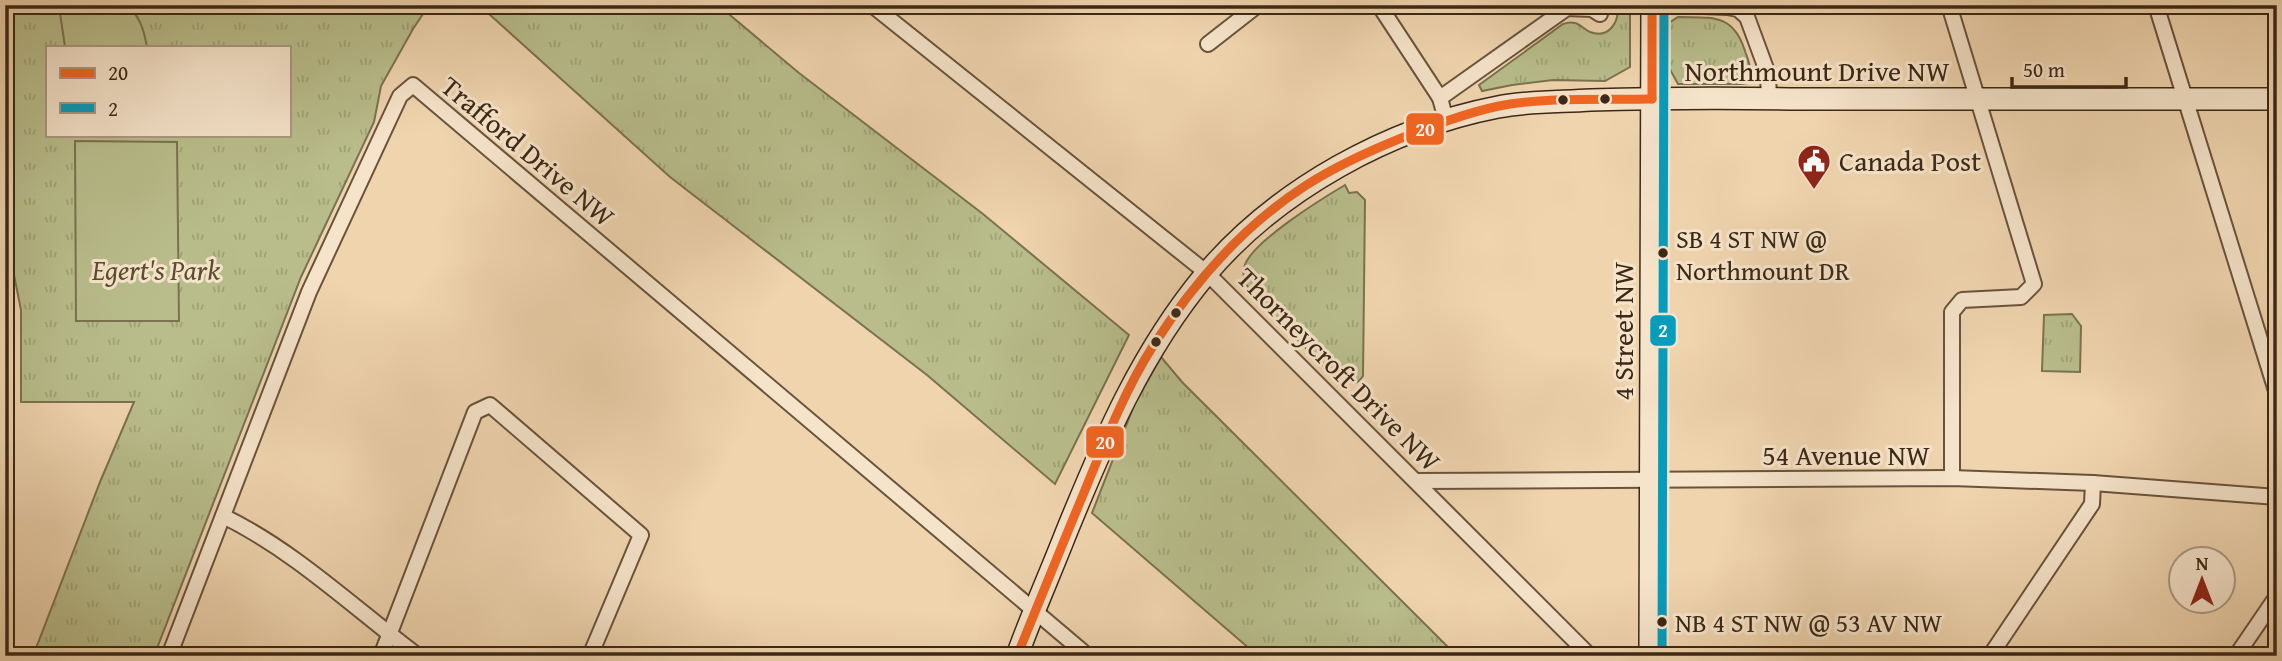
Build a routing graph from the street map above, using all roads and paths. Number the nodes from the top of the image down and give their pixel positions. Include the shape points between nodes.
1 (872, 5) edge
2 (1258, 5) edge
3 (1379, 5) edge
4 (1652, 5) edge
5 (1676, 5) edge
6 (1949, 5) edge
7 (2156, 5) edge
8 (1600, 14) dead end
9 (1208, 44) dead end
10 (1440, 98) junction
11 (1652, 99) junction
12 (1769, 99) junction
13 (1977, 99) junction
14 (2185, 99) junction
15 (2277, 99) edge
16 (1446, 120) junction
17 (1207, 273) junction
18 (2277, 394) edge
19 (1952, 478) junction
20 (1651, 480) junction
21 (1416, 481) junction
22 (2093, 483) junction
23 (2277, 497) edge
24 (223, 516) junction
25 (2277, 596) edge
26 (1034, 610) junction
27 (389, 634) junction
28 (169, 656) edge
29 (381, 656) edge
30 (418, 656) edge
31 (590, 656) edge
32 (1017, 656) edge
33 (1088, 656) edge
34 (1590, 656) edge
35 (1650, 656) edge
36 (1990, 656) edge
37 (2235, 656) edge

1 - 17 street, Thorneycroft Drive NW
2 - 9 street
3 - 10 street
4 - 5 street
4 - 11 street, 4 Street NW
5 - 12 street via 1727,7 1747,17 1768,74
6 - 13 street
7 - 14 street
8 - 10 street via 1567,8
10 - 16 street
11 - 12 street, Northmount Drive NW
11 - 16 street, Northmount Drive NW via 1501,106
11 - 20 street, 4 Street NW
12 - 13 street, Northmount Drive NW
13 - 14 street, Northmount Drive NW
13 - 19 street via 2034,284 2021,297 1962,300 1952,312
14 - 15 street, Northmount Drive NW
14 - 18 street
16 - 17 street, Northmount Drive NW via 1367,152 1301,188 1251,228
17 - 21 street, Thorneycroft Drive NW
17 - 26 street, Northmount Drive NW via 1139,371
19 - 20 street, 54 Avenue NW
19 - 22 street, 54 Avenue NW
20 - 21 street, 54 Avenue NW
20 - 35 street, 4 Street NW
21 - 34 street, Thorneycroft Drive NW
22 - 23 street, 54 Avenue NW
22 - 36 street via 2092,504
24 - 26 street, Trafford Drive NW via 309,292 400,96 413,85
24 - 27 street via 251,529 304,566
24 - 28 street, Trafford Drive NW
25 - 37 street
26 - 32 street, Northmount Drive NW
26 - 33 street, Trafford Drive NW
27 - 29 street
27 - 30 street
27 - 31 street via 475,412 490,405 641,535

